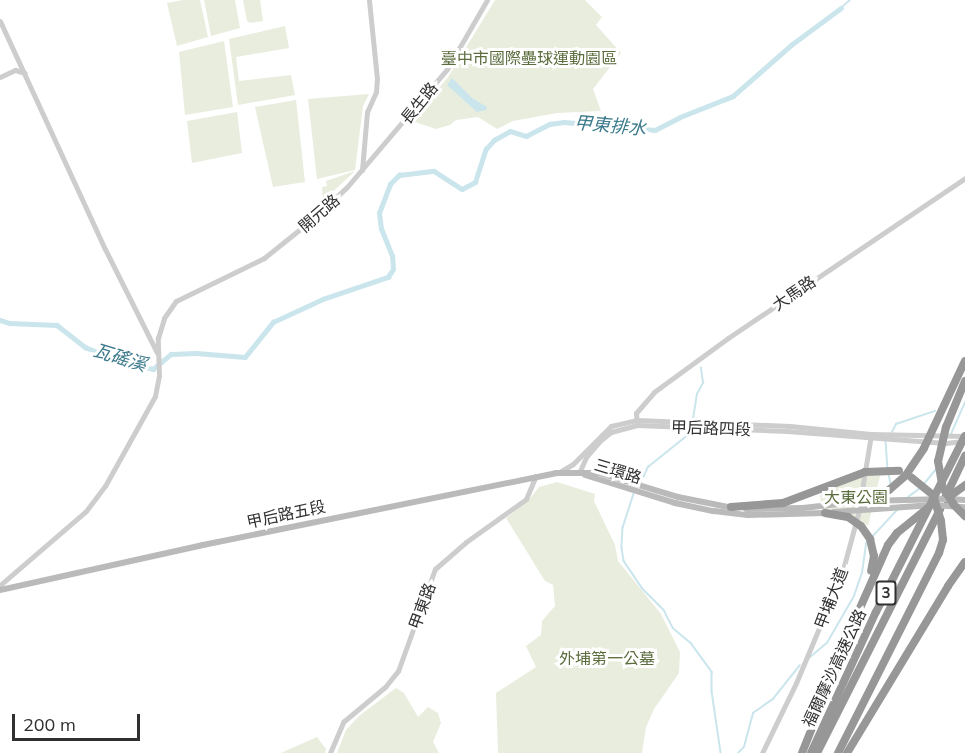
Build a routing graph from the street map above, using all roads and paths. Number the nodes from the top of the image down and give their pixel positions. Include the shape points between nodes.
1 (369, 0) edge
2 (487, 0) edge
3 (0, 21) edge
4 (26, 75) junction
5 (0, 77) edge
6 (362, 171) junction
7 (965, 178) edge
8 (147, 335) junction
9 (158, 338) junction
10 (158, 358) junction
11 (965, 361) edge
12 (965, 381) edge
13 (637, 422) junction
14 (871, 436) junction
15 (965, 436) edge
16 (892, 437) junction
17 (965, 441) edge
18 (582, 455) junction
19 (965, 456) edge
20 (579, 473) junction
21 (556, 474) junction
22 (593, 475) junction
23 (536, 476) junction
24 (965, 485) edge
25 (946, 499) junction
26 (965, 500) edge
27 (856, 502) junction
28 (933, 505) junction
29 (731, 507) junction
30 (965, 507) edge
31 (825, 513) junction
32 (965, 516) edge
33 (965, 562) edge
34 (19, 570) junction
35 (17, 584) junction
36 (0, 587) edge
37 (860, 608) junction
38 (330, 753) edge
39 (762, 753) edge
40 (802, 753) edge
41 (811, 753) edge
42 (818, 753) edge
43 (838, 753) edge
44 (847, 753) edge

1 - 6 street via 377,79 367,112
2 - 6 street, 長生路 via 447,69
3 - 4 street
4 - 5 street via 15,70
4 - 8 street
6 - 9 street, 開元路 via 314,218 264,258 176,301 164,318
7 - 13 street, 大馬路 via 654,392 636,413
8 - 9 street
8 - 10 street
9 - 10 street, 開元路
10 - 34 street, 開元路 via 159,375 151,407 95,501
11 - 27 highway, bridge via 924,448 906,475 889,490
12 - 32 highway, bridge via 946,427 938,461 948,496
13 - 14 street, 甲后路四段 via 790,426
13 - 18 street, 甲后路四段 via 611,426
13 - 20 street, 甲后路四段 via 601,440 586,457
14 - 16 street, 甲后路四段
14 - 39 street, 甲埔大道 via 849,552 808,656
15 - 16 street
15 - 41 highway, 福爾摩沙高速公路 / 3, bridge via 876,612
16 - 17 street
18 - 20 street
18 - 21 street, 甲后路四段
19 - 42 highway, 福爾摩沙高速公路 / 3, bridge
20 - 21 main road, 甲后路五段
20 - 22 main road, 三環路
21 - 23 main road, 甲后路五段
22 - 29 main road, 三環路
22 - 31 main road, 三環路 via 675,503 714,511 748,515
23 - 35 main road, 甲后路五段
23 - 38 street, 甲東路 via 526,499 435,569 398,671 343,722
24 - 25 highway
25 - 26 main road, 三環路, bridge
25 - 27 main road, 三環路, bridge
25 - 28 main road, bridge
27 - 29 main road, 三環路, bridge via 777,510
28 - 30 main road, 三環路, bridge
28 - 31 main road, 三環路, bridge
28 - 37 highway, bridge via 907,524 888,545
29 - 43 highway, bridge via 783,502 877,470 898,471 911,477 927,489 938,507 943,531 939,553
31 - 37 highway, bridge via 848,517 870,539 874,556
33 - 44 highway
34 - 35 street
34 - 36 street
35 - 36 main road, 甲后路五段
37 - 40 highway

